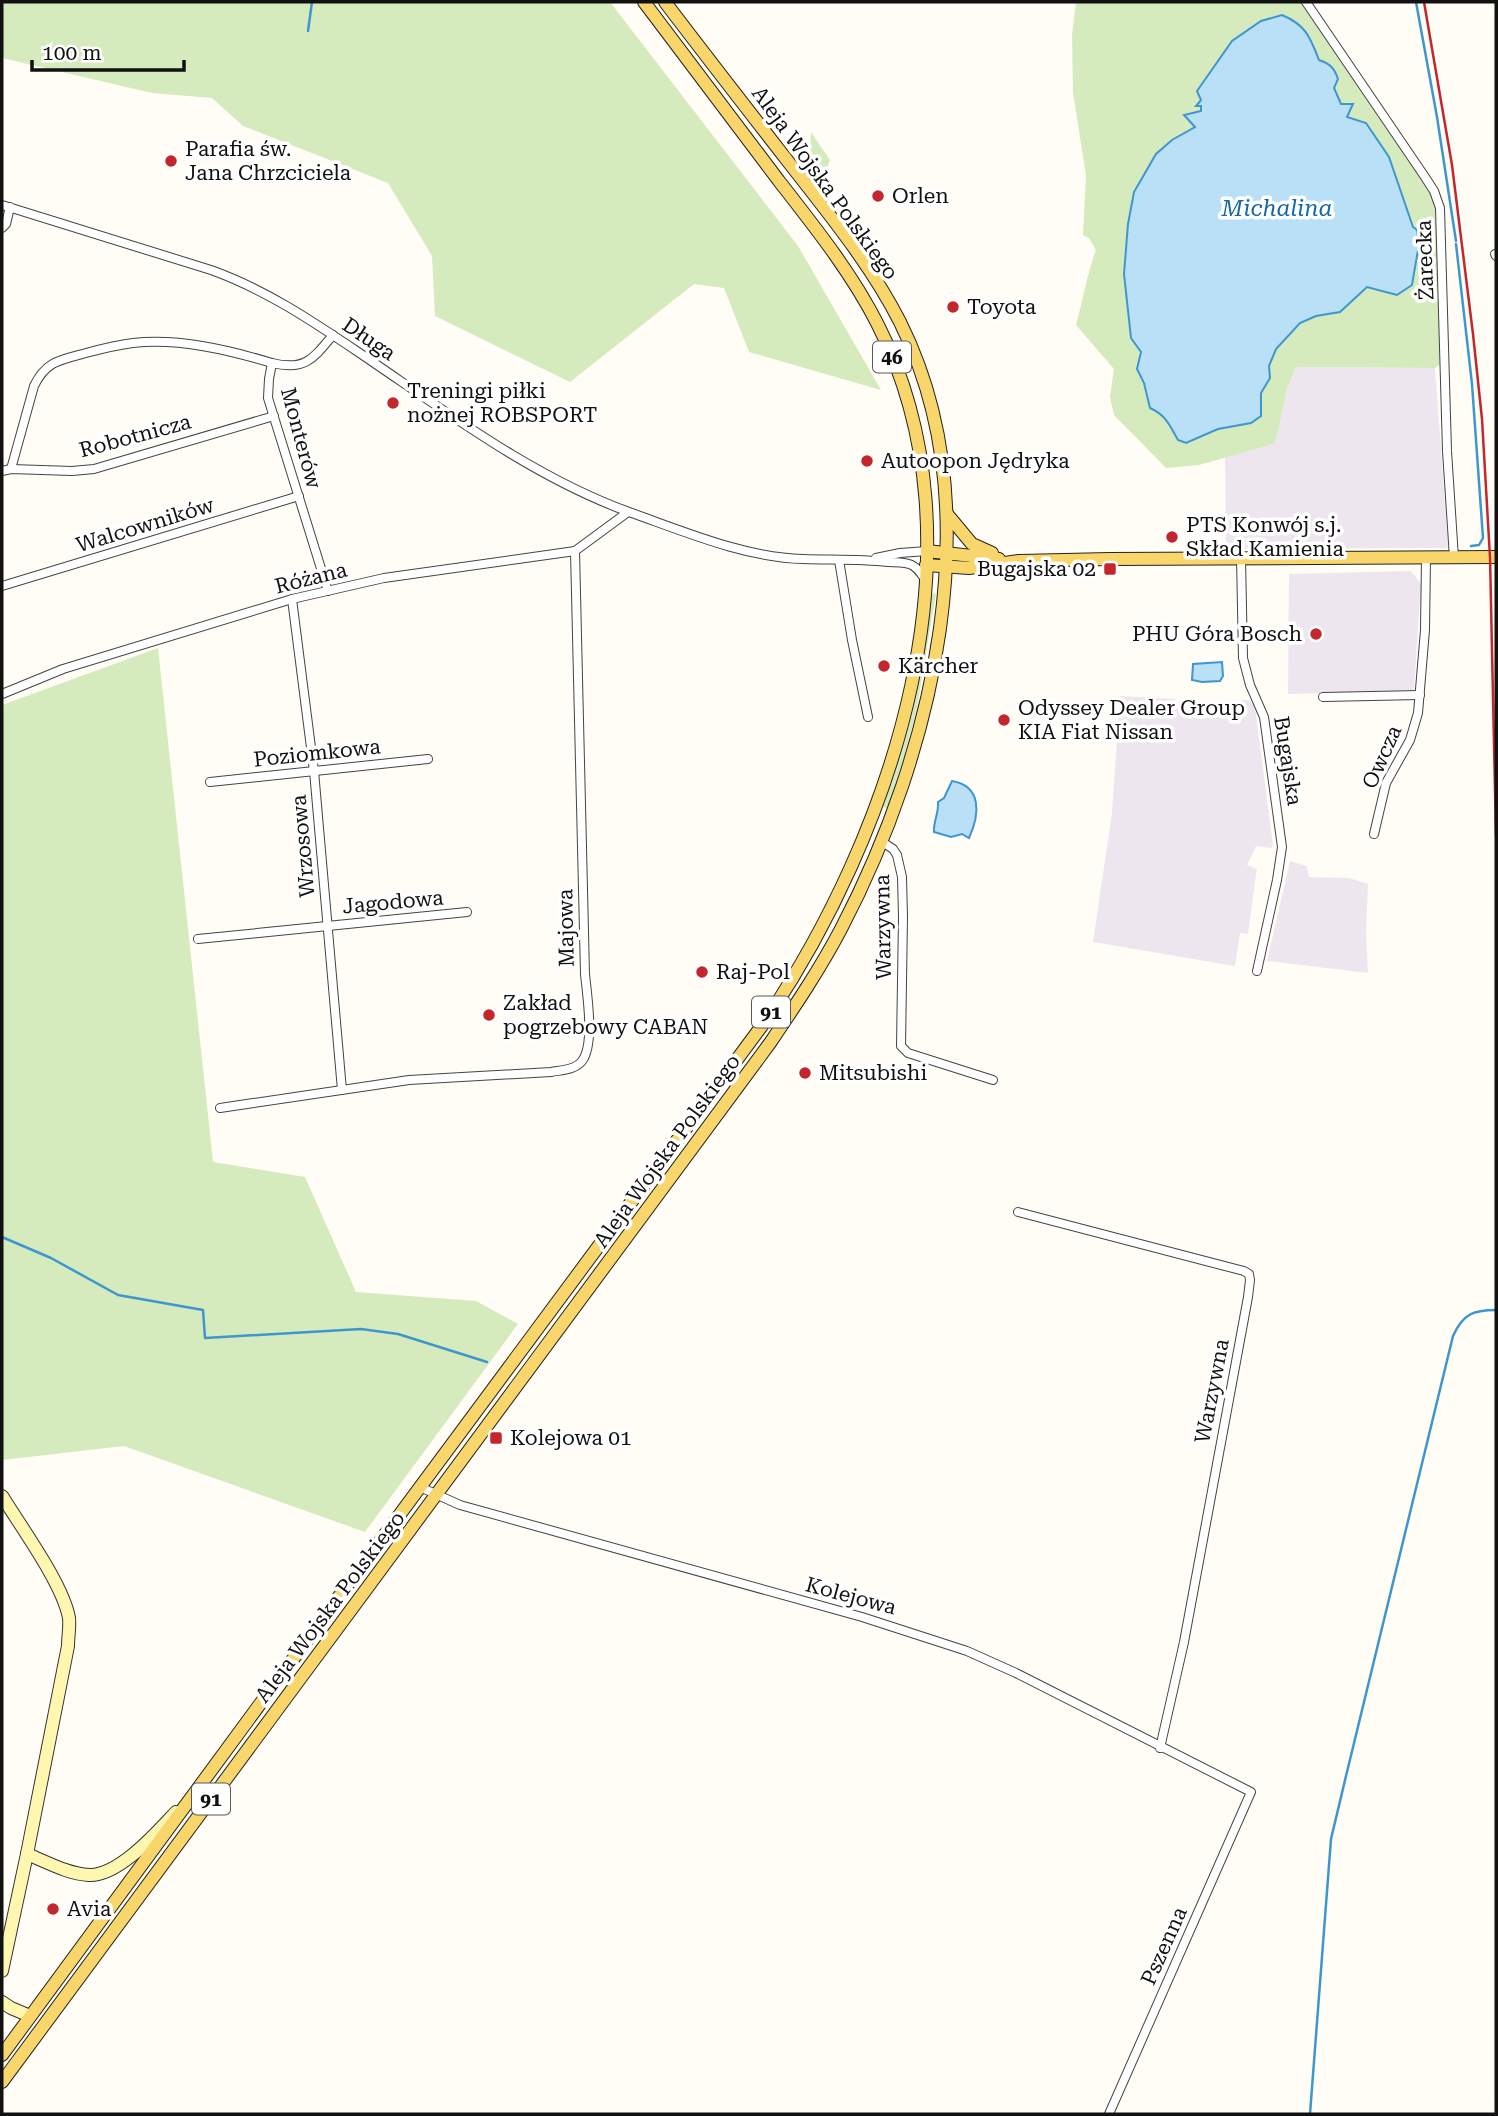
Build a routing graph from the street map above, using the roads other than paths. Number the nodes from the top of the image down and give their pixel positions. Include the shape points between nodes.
1 (644, 2) edge
2 (665, 2) edge
3 (1306, 2) edge
4 (6, 206) edge
5 (2, 228) edge
6 (333, 335) junction
7 (272, 363) junction
8 (274, 416) junction
9 (6, 470) edge
10 (299, 496) junction
11 (628, 512) junction
12 (947, 514) junction
13 (575, 551) junction
14 (927, 551) junction
15 (947, 552) junction
16 (1496, 557) edge
17 (1241, 558) junction
18 (1426, 558) junction
19 (1454, 558) junction
20 (866, 559) junction
21 (839, 560) junction
22 (1019, 561) junction
23 (926, 565) junction
24 (946, 566) junction
25 (925, 580) junction
26 (2, 586) edge
27 (328, 591) junction
28 (292, 599) junction
29 (2, 694) edge
30 (1420, 695) junction
31 (1323, 697) dead end
32 (868, 717) dead end
33 (428, 759) dead end
34 (314, 771) junction
35 (210, 782) dead end
36 (1374, 834) dead end
37 (881, 841) junction
38 (467, 912) dead end
39 (327, 926) junction
40 (198, 939) dead end
41 (1257, 971) dead end
42 (993, 1080) dead end
43 (342, 1090) junction
44 (220, 1108) dead end
45 (1018, 1212) dead end
46 (420, 1487) junction
47 (436, 1495) junction
48 (2, 1496) edge
49 (1160, 1748) junction
50 (198, 1789) junction
51 (1251, 1792) joint
52 (27, 1854) junction
53 (2, 1972) edge
54 (2, 2002) edge
55 (30, 2016) junction
56 (2, 2056) edge
57 (2, 2082) edge
58 (1109, 2114) edge

1 - 14 main road, Aleja Wojska Polskiego / 46 via 830,249 877,323 914,424
2 - 12 main road, Aleja Wojska Polskiego / 46 via 849,242 892,308 921,371 935,421
3 - 19 street, Żarecka via 1425,177 1440,208
4 - 5 street
4 - 6 street, Długa via 228,276
6 - 7 street, Monterów via 306,363
6 - 11 street, Długa via 533,466
7 - 8 street, Monterów via 268,388
7 - 9 street via 159,342 114,346 54,362 34,386
8 - 9 street, Robotnicza via 94,469
8 - 10 street, Monterów
10 - 26 street, Walcowników
10 - 27 street, Monterów
11 - 13 street, Różana
11 - 21 street, Długa via 762,555
12 - 15 main road, Aleja Wojska Polskiego / 91
12 - 22 main road via 975,547
13 - 27 street, Różana via 384,578
13 - 43 street, Majowa via 584,974 590,1035 582,1061 571,1069 551,1072 410,1080
14 - 15 main road
14 - 20 street, Długa
14 - 23 main road, Aleja Wojska Polskiego / 91
15 - 22 main road
15 - 24 main road, Aleja Wojska Polskiego / 91
16 - 19 main road
17 - 18 main road
17 - 22 main road
17 - 41 street, Bugajska via 1243,658 1264,717 1282,847
18 - 19 main road
18 - 30 street, Owcza
20 - 21 street, Długa
20 - 25 street, Długa via 909,564
21 - 32 street
22 - 24 main road via 969,568
23 - 24 main road
23 - 25 main road, Aleja Wojska Polskiego / 91
24 - 37 main road, Aleja Wojska Polskiego / 91 via 921,721
25 - 46 main road, Aleja Wojska Polskiego / 91 via 913,676 896,745 866,834 827,919 761,1027
27 - 28 street, Różana
28 - 29 street, Różana via 63,669
28 - 34 street, Wrzosowa
30 - 31 street, Owcza
30 - 36 street, Owcza via 1414,730 1386,783
33 - 34 street, Poziomkowa
34 - 35 street, Poziomkowa
34 - 39 street, Wrzosowa
37 - 42 street, Warzywna via 897,855 902,877 901,1046 908,1054
37 - 47 main road, Aleja Wojska Polskiego / 91 via 841,927 770,1043
38 - 39 street, Jagodowa
39 - 40 street, Jagodowa
39 - 43 street, Wrzosowa
43 - 44 street, Majowa
45 - 49 street, Warzywna via 1249,1274 1186,1630
46 - 47 street, Kolejowa
46 - 50 main road, Aleja Wojska Polskiego / 91
47 - 49 street, Kolejowa via 956,1647
47 - 57 main road, Aleja Wojska Polskiego / 91
48 - 52 street via 45,1566 69,1619 68,1646
49 - 51 street, Kolejowa
50 - 52 street via 145,1844 100,1874 75,1873
50 - 55 main road, Aleja Wojska Polskiego / 91
51 - 58 street, Pszenna
52 - 53 street
54 - 55 street
55 - 56 main road, Aleja Wojska Polskiego / 91

